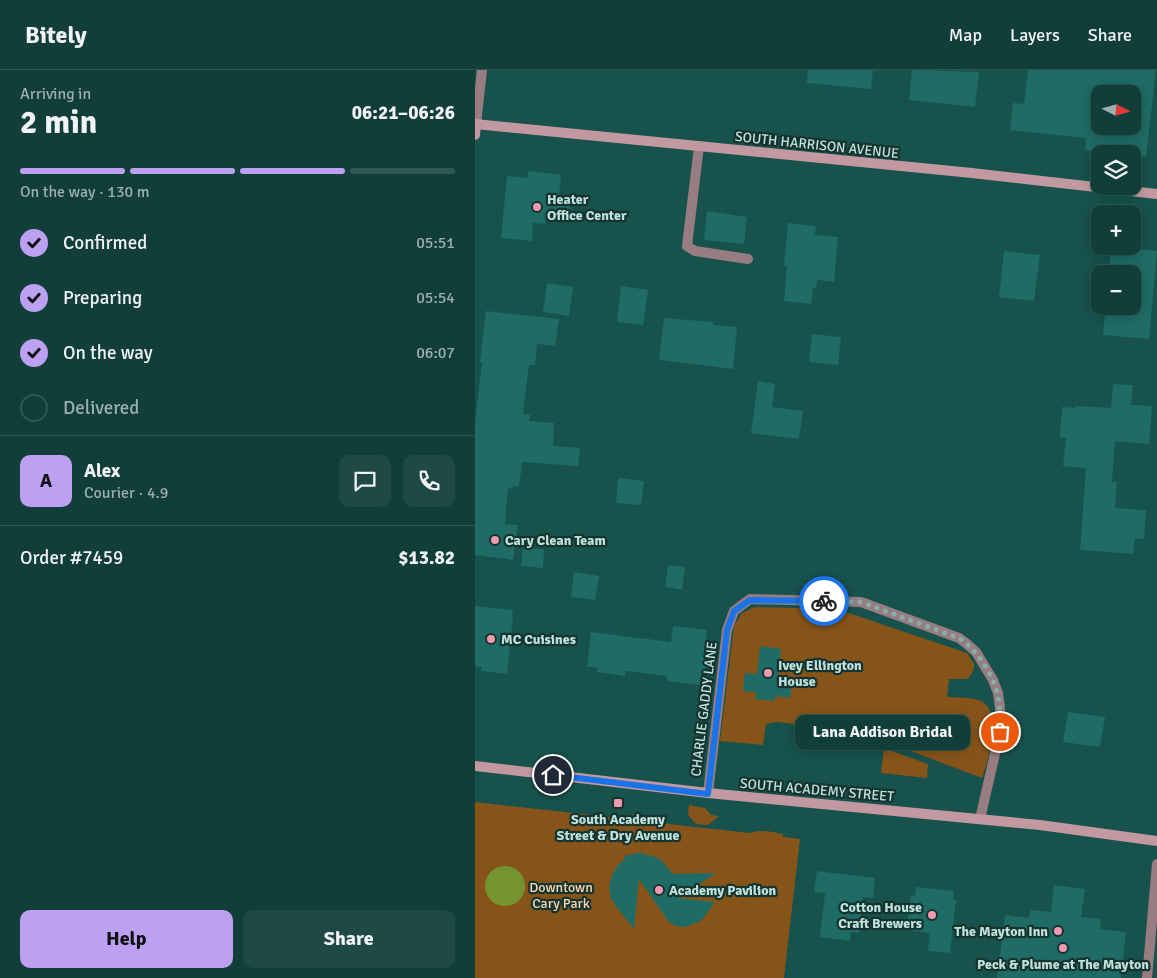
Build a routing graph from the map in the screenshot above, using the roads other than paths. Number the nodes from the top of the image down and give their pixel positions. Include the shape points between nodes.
1 (483, 70) edge
2 (475, 128) edge
3 (699, 146) junction
4 (1157, 194) edge
5 (748, 259) dead end
6 (475, 766) edge
7 (708, 794) junction
8 (980, 819) junction
9 (1157, 841) edge
10 (1157, 864) edge
11 (1147, 978) edge

1 - 2 street
2 - 3 main road, SOUTH HARRISON AVENUE
3 - 4 main road, SOUTH HARRISON AVENUE
3 - 5 street via 687,246 695,251
6 - 7 main road, SOUTH ACADEMY STREET
7 - 8 main road, SOUTH ACADEMY STREET
7 - 8 street, CHARLIE GADDY LANE via 727,630 734,611 750,600 861,602 959,638 976,652 993,680 998,693 1000,732
8 - 9 main road, SOUTH ACADEMY STREET
10 - 11 street

